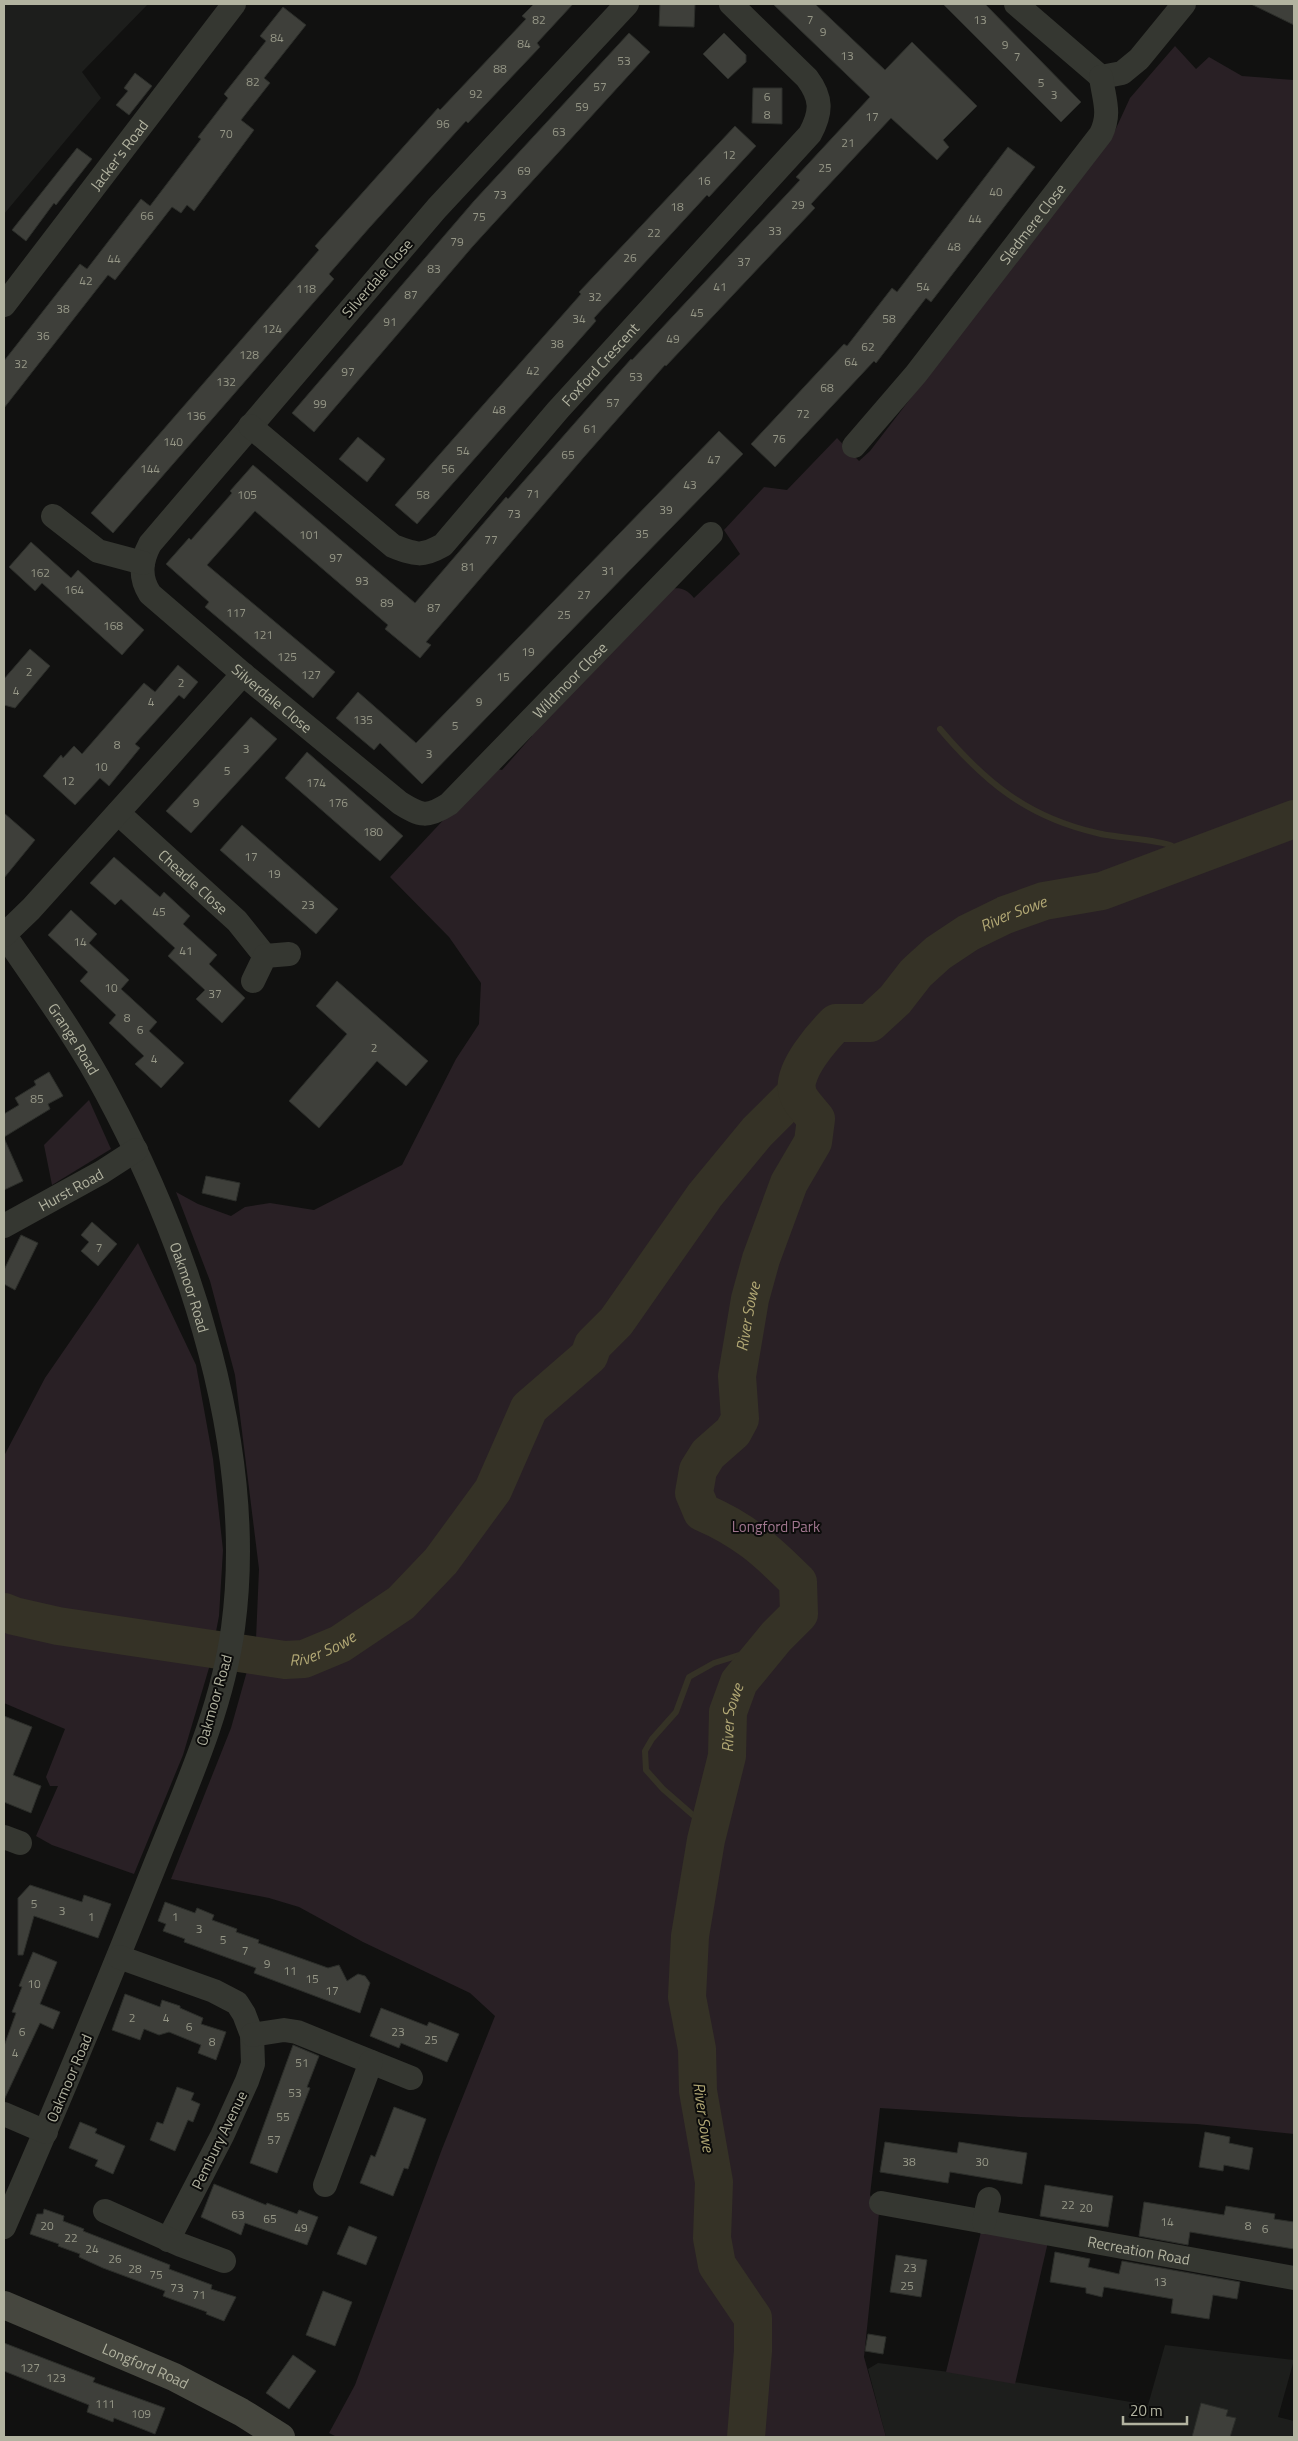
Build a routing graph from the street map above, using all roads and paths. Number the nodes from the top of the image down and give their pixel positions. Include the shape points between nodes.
1 (234, 4) edge
2 (626, 4) edge
3 (730, 4) edge
4 (1016, 4) edge
5 (1184, 4) edge
6 (1101, 78) junction
7 (4, 305) edge
8 (250, 426) junction
9 (854, 446) dead end
10 (52, 516) dead end
11 (710, 534) dead end
12 (142, 563) junction
13 (243, 674) junction
14 (118, 813) junction
15 (423, 815) joint
16 (4, 935) edge
17 (289, 954) dead end
18 (265, 956) junction
19 (253, 981) dead end
20 (136, 1150) junction
21 (4, 1226) edge
22 (119, 1957) junction
23 (252, 2035) junction
24 (371, 2062) junction
25 (411, 2078) dead end
26 (4, 2114) edge
27 (46, 2132) junction
28 (325, 2185) dead end
29 (989, 2199) dead end
30 (881, 2203) dead end
31 (105, 2211) dead end
32 (984, 2222) junction
33 (4, 2227) edge
34 (168, 2240) junction
35 (224, 2261) dead end
36 (1294, 2278) edge
37 (4, 2305) edge
38 (281, 2437) edge

1 - 7 street, Jacker's Road
2 - 8 street, Silverdale Close via 437,208
3 - 8 street, Foxford Crescent via 807,78 816,90 818,119 810,134 558,410 443,545 426,554 393,546
4 - 6 street
5 - 6 street via 1139,59 1122,73
6 - 9 street, Sledmere Close via 1108,111 1102,134 916,374
8 - 12 street, Silverdale Close via 150,544
10 - 12 street via 98,552
11 - 15 street, Wildmoor Close via 448,804
12 - 13 street, Silverdale Close via 145,585 150,594
13 - 14 street
13 - 15 street, Silverdale Close via 400,803
14 - 16 street via 31,910
14 - 18 street, Cheadle Close via 237,921
16 - 20 street, Grange Road via 71,1033
17 - 18 street
18 - 19 street
20 - 21 street, Hurst Road
20 - 22 street, Oakmoor Road via 200,1314 213,1368 233,1484 238,1580 226,1667 203,1742
22 - 23 street, Pembury Avenue via 214,1991 237,2003
22 - 27 street, Oakmoor Road
23 - 24 street via 279,2030 297,2032
23 - 34 street, Pembury Avenue via 253,2064 248,2081
24 - 25 street
24 - 28 street
26 - 27 street
27 - 33 street, Oakmoor Road
29 - 32 street
30 - 32 street, Recreation Road
31 - 34 street
32 - 36 street, Recreation Road
34 - 35 street
37 - 38 main road, Longford Road via 174,2377

